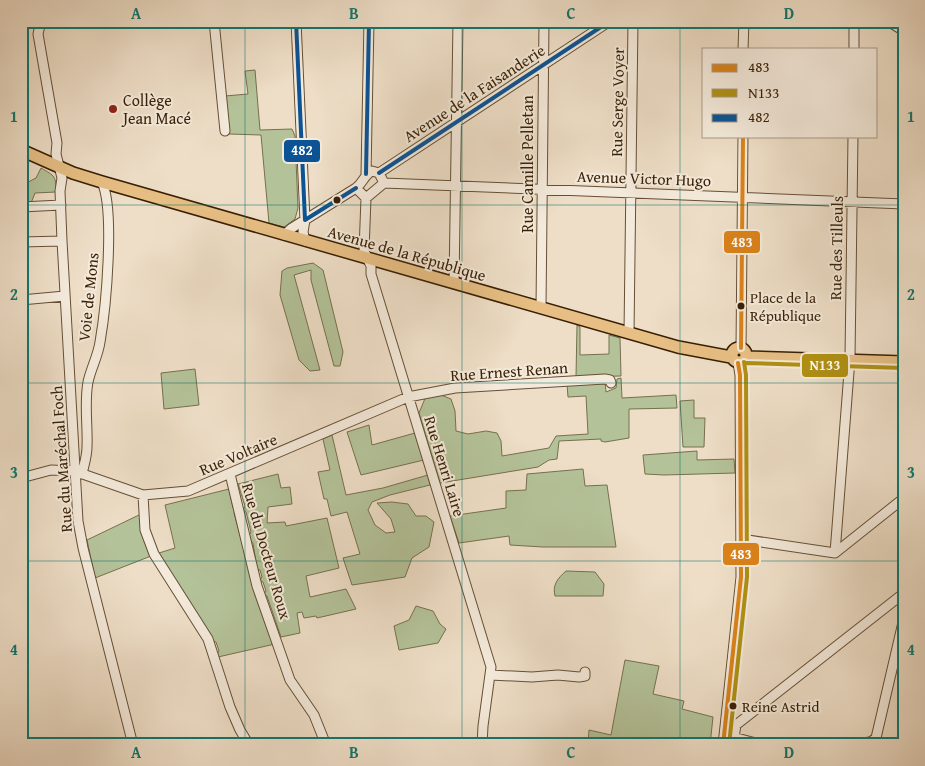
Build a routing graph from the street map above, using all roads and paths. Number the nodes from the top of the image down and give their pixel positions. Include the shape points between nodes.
1 (41, 21) edge
2 (214, 21) edge
3 (296, 21) edge
4 (370, 21) edge
5 (458, 21) edge
6 (544, 21) edge
7 (610, 21) edge
8 (633, 21) edge
9 (744, 21) edge
10 (854, 21) edge
11 (888, 21) edge
12 (904, 31) edge
13 (743, 48) edge
14 (854, 48) edge
15 (543, 65) junction
16 (456, 122) junction
17 (225, 131) dead end
18 (743, 138) edge
19 (853, 138) edge
20 (21, 150) edge
21 (58, 166) junction
22 (379, 173) junction
23 (366, 174) junction
24 (102, 182) junction
25 (384, 182) junction
26 (455, 185) junction
27 (356, 188) junction
28 (543, 189) junction
29 (630, 192) junction
30 (742, 197) junction
31 (366, 198) junction
32 (852, 202) junction
33 (904, 204) edge
34 (61, 205) junction
35 (21, 206) edge
36 (305, 220) junction
37 (284, 235) junction
38 (62, 241) junction
39 (305, 241) junction
40 (21, 242) edge
41 (367, 258) junction
42 (454, 283) junction
43 (65, 296) junction
44 (21, 300) edge
45 (541, 308) junction
46 (629, 333) junction
47 (739, 356) junction
48 (850, 360) junction
49 (904, 362) edge
50 (611, 383) dead end
51 (408, 397) junction
52 (78, 472) junction
53 (230, 474) junction
54 (21, 478) edge
55 (143, 495) junction
56 (904, 498) edge
57 (741, 539) junction
58 (835, 553) junction
59 (904, 593) edge
60 (904, 618) edge
61 (585, 672) dead end
62 (490, 676) junction
63 (724, 735) junction
64 (734, 738) junction
65 (133, 745) edge
66 (249, 745) edge
67 (326, 745) edge
68 (482, 745) edge
69 (722, 745) edge
70 (763, 745) edge
71 (859, 745) edge

1 - 21 street, Rue du Maréchal Foch via 38,34
2 - 17 street
3 - 36 street
4 - 23 street
5 - 16 street
6 - 15 street, Rue Camille Pelletan
7 - 15 street, Avenue de la Faisanderie
8 - 29 street, Rue Serge Voyer
9 - 13 street
10 - 14 street
11 - 12 street
15 - 16 street, Avenue de la Faisanderie
15 - 28 street, Rue Camille Pelletan
16 - 22 street, Avenue de la Faisanderie
16 - 26 street
18 - 30 street
19 - 32 street, Rue des Tilleuls
20 - 21 main road, Avenue de la République
21 - 24 main road, Avenue de la République
21 - 34 street, Rue du Maréchal Foch via 62,178
22 - 23 street via 372,171
22 - 25 street
23 - 27 street
24 - 37 main road, Avenue de la République
24 - 52 street, Voie de Mons via 106,191 108,225 104,316 100,344 88,383 87,450
25 - 26 street, Avenue Victor Hugo
25 - 31 street
26 - 28 street, Avenue Victor Hugo
26 - 42 street
27 - 31 street
27 - 36 street
28 - 29 street, Avenue Victor Hugo
28 - 45 street, Rue Camille Pelletan
29 - 30 street, Avenue Victor Hugo
29 - 46 street, Rue Serge Voyer
30 - 32 street, Avenue Victor Hugo
30 - 47 street
31 - 41 street, Rue Henri Laire via 364,248
32 - 33 street, Avenue Victor Hugo
32 - 48 street, Rue des Tilleuls
34 - 35 street
34 - 38 street, Rue du Maréchal Foch
36 - 37 street
36 - 39 street
37 - 39 main road, Avenue de la République
38 - 40 street
38 - 43 street, Rue du Maréchal Foch
39 - 41 main road, Avenue de la République
41 - 42 main road, Avenue de la République
41 - 51 street, Rue Henri Laire
42 - 45 main road, Avenue de la République
43 - 44 street
43 - 52 street, Rue du Maréchal Foch
45 - 46 main road, Avenue de la République
46 - 47 main road, Avenue de la République via 678,346
47 - 48 main road, Avenue de la République
47 - 57 street
48 - 49 main road, Avenue de la République
48 - 58 street, Rue des Tilleuls
50 - 51 street, Rue Ernest Renan via 605,379 456,388
51 - 53 street, Rue Voltaire
51 - 62 street, Rue Henri Laire via 490,667
52 - 54 street, Rue Voltaire via 51,470
52 - 55 street, Rue Voltaire
52 - 65 street, Rue du Maréchal Foch via 78,521 83,548
53 - 55 street, Rue Voltaire via 188,492
53 - 67 street, Rue du Docteur Roux via 257,586 290,680 314,715
55 - 66 street via 145,530 154,554 208,639 230,707
56 - 58 street
57 - 58 street
57 - 63 street via 741,578
59 - 64 street via 736,725
60 - 71 street via 876,738
61 - 62 street via 579,678 558,675
62 - 68 street, Rue Henri Laire
63 - 64 street
63 - 69 street
64 - 70 street

